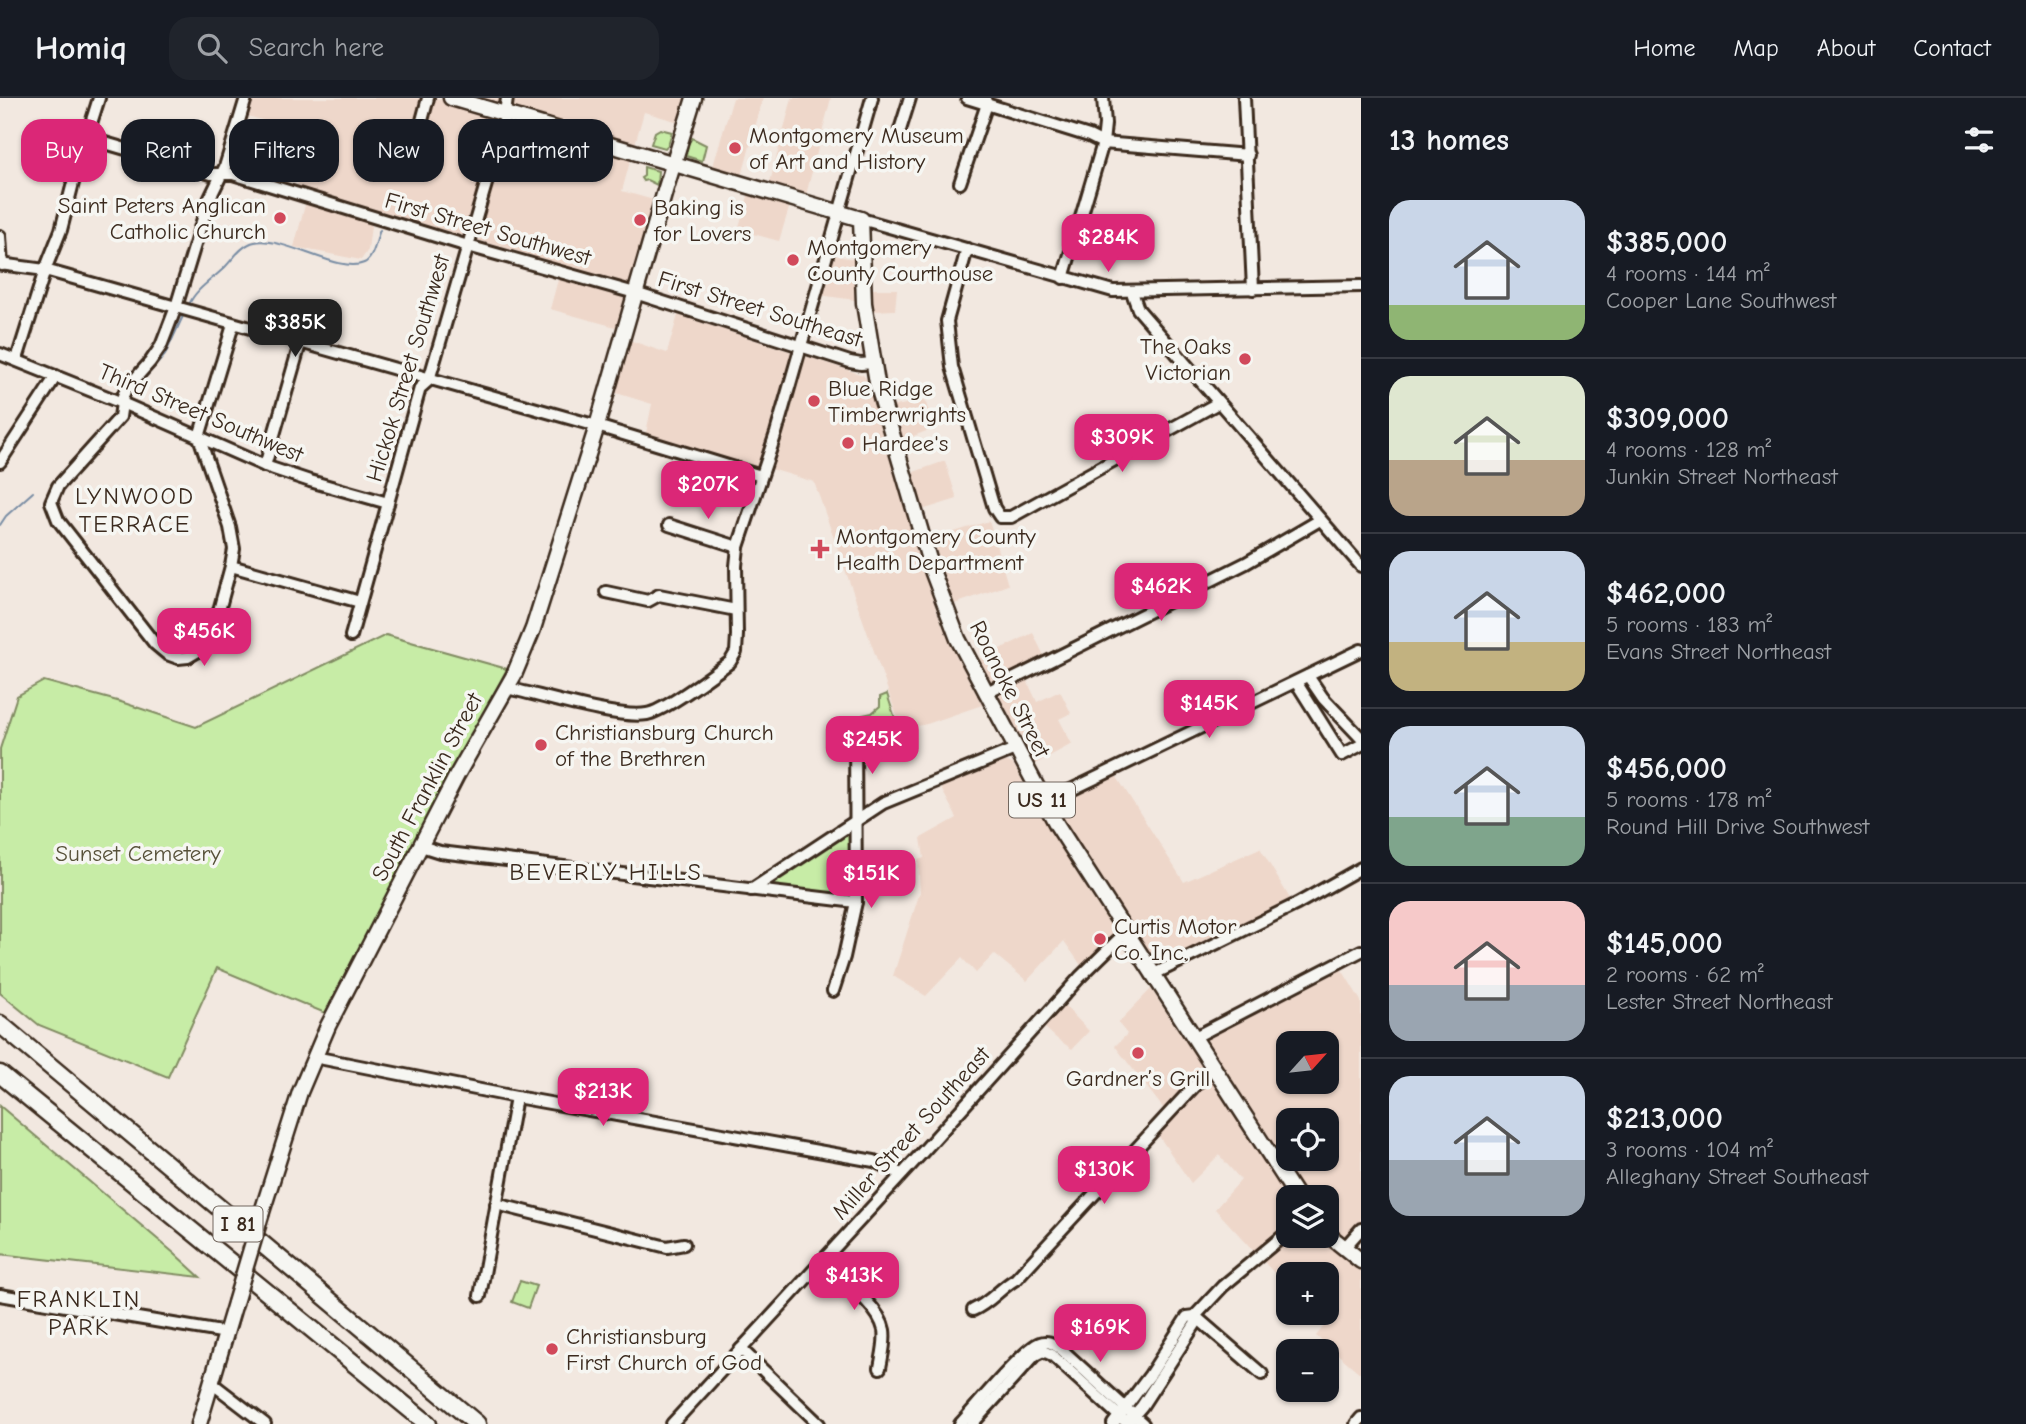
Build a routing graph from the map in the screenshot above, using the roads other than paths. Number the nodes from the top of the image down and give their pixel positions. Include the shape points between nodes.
1 (99, 98) edge
2 (246, 98) edge
3 (428, 98) edge
4 (452, 98) edge
5 (507, 98) edge
6 (694, 98) edge
7 (872, 98) edge
8 (909, 98) edge
9 (967, 98) edge
10 (1103, 98) edge
11 (1244, 98) edge
12 (986, 101) edge
13 (505, 113) junction
14 (93, 119) edge
15 (240, 119) edge
16 (422, 119) edge
17 (900, 130) dead end
18 (1103, 142) junction
19 (107, 144) edge
20 (229, 153) edge
21 (1248, 155) junction
22 (673, 163) junction
23 (229, 174) edge
24 (221, 175) junction
25 (74, 182) edge
26 (259, 182) edge
27 (960, 183) dead end
28 (841, 213) junction
29 (862, 219) junction
30 (0, 236) edge
31 (468, 246) junction
32 (967, 249) junction
33 (1, 264) edge
34 (46, 270) junction
35 (1063, 278) junction
36 (1361, 286) edge
37 (1252, 289) junction
38 (1132, 292) junction
39 (635, 293) junction
40 (176, 307) junction
41 (233, 325) junction
42 (300, 344) junction
43 (800, 346) junction
44 (0, 354) edge
45 (16, 359) junction
46 (872, 363) junction
47 (56, 376) junction
48 (429, 380) junction
49 (122, 403) junction
50 (1218, 403) junction
51 (597, 426) junction
52 (199, 437) junction
53 (0, 462) edge
54 (265, 466) junction
55 (761, 477) junction
56 (388, 503) junction
57 (1320, 520) junction
58 (669, 526) dead end
59 (738, 547) junction
60 (231, 566) junction
61 (1361, 566) edge
62 (606, 592) dead end
63 (360, 602) junction
64 (736, 610) junction
65 (351, 636) dead end
66 (1361, 650) edge
67 (1308, 676) junction
68 (1296, 682) junction
69 (507, 688) junction
70 (985, 694) junction
71 (855, 732) dead end
72 (1361, 738) edge
73 (1361, 745) edge
74 (1015, 750) junction
75 (1044, 803) junction
76 (856, 821) junction
77 (421, 846) junction
78 (1361, 868) edge
79 (751, 890) junction
80 (856, 902) junction
81 (1125, 933) junction
82 (1361, 951) edge
83 (1152, 975) junction
84 (833, 991) dead end
85 (0, 1024) edge
86 (1194, 1038) junction
87 (314, 1057) junction
88 (1212, 1067) junction
89 (0, 1074) edge
90 (516, 1097) junction
91 (901, 1174) junction
92 (1289, 1185) edge
93 (496, 1204) junction
94 (1361, 1230) edge
95 (1276, 1242) edge
96 (684, 1244) dead end
97 (1339, 1244) edge
98 (1344, 1248) junction
99 (822, 1261) junction
100 (1361, 1261) edge
101 (0, 1295) edge
102 (480, 1296) dead end
103 (973, 1310) dead end
104 (1195, 1316) junction
105 (227, 1333) junction
106 (1042, 1347) junction
107 (741, 1349) junction
108 (880, 1368) dead end
109 (1262, 1374) dead end
110 (213, 1384) junction
111 (1361, 1418) edge
112 (1125, 1419) edge
113 (199, 1424) edge
114 (265, 1424) edge
115 (428, 1424) edge
116 (477, 1424) edge
117 (672, 1424) edge
118 (819, 1424) edge
119 (960, 1424) edge
120 (972, 1424) edge
121 (1143, 1424) edge
122 (1356, 1424) edge

1 - 14 street
2 - 15 street
3 - 16 street
4 - 13 main road
5 - 13 street, Hickok Street Southwest
6 - 22 main road, South Franklin Street
7 - 28 street
8 - 17 street
9 - 12 street
10 - 18 street
11 - 21 street
12 - 18 street
12 - 27 street
13 - 22 main road
13 - 31 street, Hickok Street Southwest
18 - 21 street
18 - 35 street
19 - 24 street, First Street Southwest
20 - 24 street
21 - 37 street
22 - 28 main road
22 - 39 main road, South Franklin Street
23 - 24 street, First Street Southwest
24 - 40 street via 208,202
25 - 34 street
26 - 31 street, First Street Southwest
28 - 29 main road
28 - 43 street
29 - 32 street
29 - 46 main road, Roanoke Street / US 11 via 864,303
30 - 33 street
31 - 39 street, First Street Southwest
31 - 48 street, Hickok Street Southwest
32 - 35 street
32 - 50 street via 947,321 952,366 1000,517 1011,517
33 - 34 street
34 - 40 street
34 - 45 street
35 - 38 street
36 - 37 street
37 - 38 street
38 - 50 street via 1138,309
39 - 43 street, First Street Southeast
39 - 51 main road, South Franklin Street
40 - 41 street
40 - 49 street via 160,345
41 - 42 street
41 - 52 street
42 - 48 street
42 - 54 street
43 - 46 street, First Street Southeast via 860,365
43 - 55 street
44 - 45 street, Third Street Southwest
45 - 47 street, Third Street Southwest
46 - 70 main road, Roanoke Street / US 11 via 942,600
47 - 49 street, Third Street Southwest
47 - 53 street
48 - 51 street
48 - 56 street, Hickok Street Southwest via 420,388
49 - 52 street, Third Street Southwest
49 - 60 street via 120,417 58,486 51,502 58,520 155,644 178,657 198,653 209,642
50 - 57 street
51 - 55 street
51 - 69 main road, South Franklin Street via 533,629
52 - 54 street, Third Street Southwest
52 - 60 street via 230,527
54 - 56 street, Third Street Southwest
55 - 59 street
56 - 63 street, Hickok Street Southwest
57 - 61 street
57 - 70 street via 1246,563
58 - 59 street
59 - 64 street
60 - 63 street
62 - 64 street via 648,601 659,595
63 - 65 street, Hickok Street Southwest
64 - 69 street via 736,652 730,662 654,712 624,713
66 - 67 street
67 - 68 street
67 - 72 street
68 - 73 street via 1342,755
68 - 75 street
69 - 77 main road, South Franklin Street
70 - 74 main road, Roanoke Street / US 11
71 - 76 street
74 - 75 main road, Roanoke Street / US 11
74 - 76 street via 901,793
75 - 81 main road, Roanoke Street / US 11
76 - 79 street
76 - 80 street
77 - 79 street
77 - 87 main road, South Franklin Street
78 - 83 street
79 - 80 street
80 - 84 street
81 - 83 main road, Roanoke Street / US 11
81 - 91 street, Miller Street Southeast
82 - 86 street
83 - 86 main road, Roanoke Street / US 11
85 - 116 highway, I 81
86 - 88 main road, Roanoke Street / US 11
87 - 90 street
87 - 105 main road, South Franklin Street, bridge
88 - 92 main road, Roanoke Street / US 11
88 - 103 street via 1016,1279
89 - 115 highway, I 81
90 - 91 street via 874,1161
90 - 93 street
91 - 99 street, Miller Street Southeast
93 - 96 street via 667,1247
93 - 102 street
94 - 98 street
95 - 104 street via 1205,1302
97 - 98 main road
98 - 100 main road
99 - 107 street, Miller Street Southeast
99 - 108 street via 879,1318 884,1330
101 - 105 street
104 - 109 street
104 - 112 street via 1187,1317
105 - 110 main road, South Franklin Street
106 - 112 street
106 - 119 street via 1022,1357
106 - 120 street
107 - 117 street, Miller Street Southeast
107 - 118 street
110 - 113 main road, South Franklin Street
110 - 114 street
111 - 122 street
112 - 121 street

